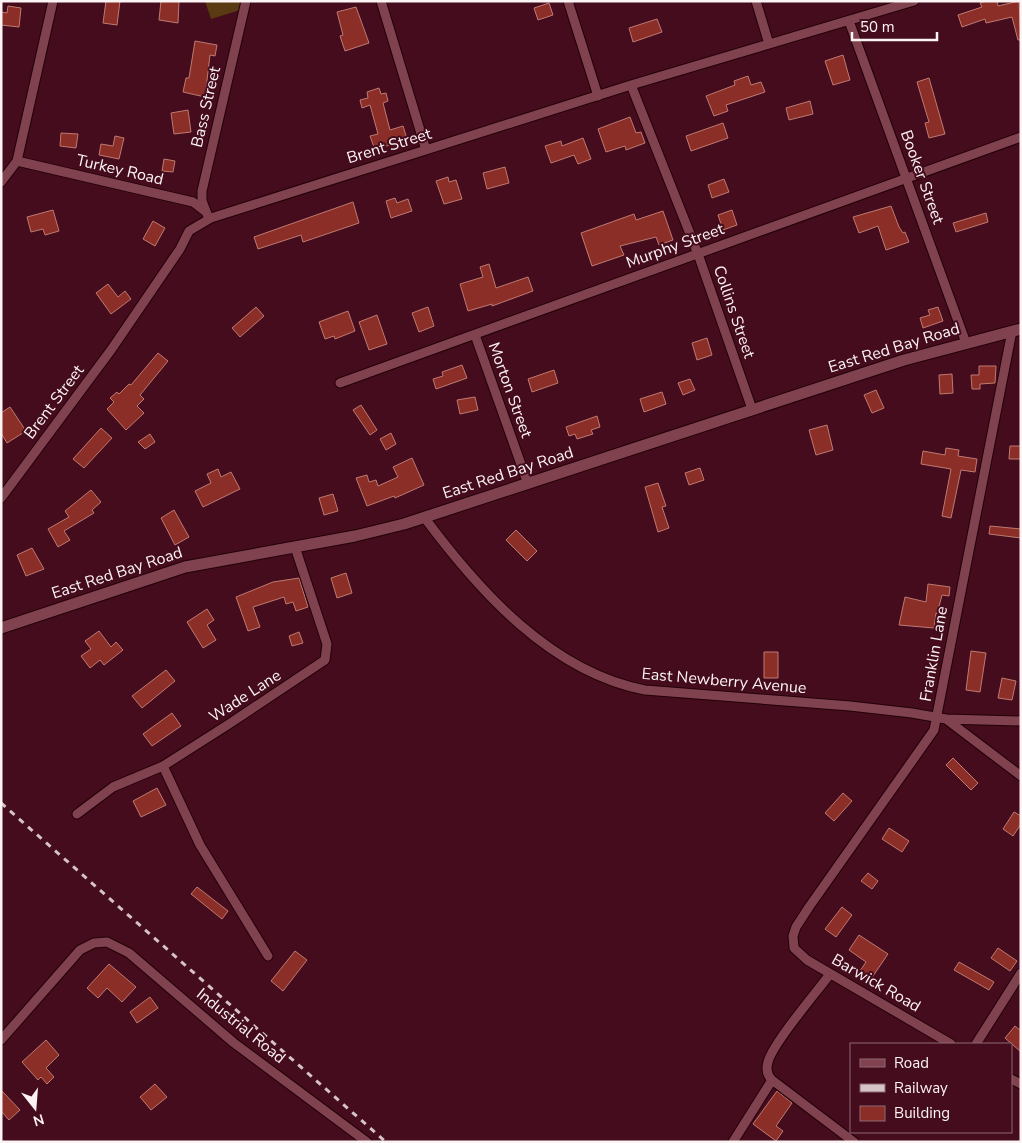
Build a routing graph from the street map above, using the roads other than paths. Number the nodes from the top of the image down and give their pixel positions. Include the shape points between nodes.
1 (53, 1) edge
2 (246, 1) edge
3 (390, 1) edge
4 (568, 1) edge
5 (756, 1) edge
6 (914, 1) edge
7 (382, 6) edge
8 (849, 21) junction
9 (769, 44) junction
10 (631, 86) junction
11 (598, 96) junction
12 (1021, 137) edge
13 (426, 150) junction
14 (17, 161) junction
15 (906, 178) junction
16 (1, 182) edge
17 (209, 219) junction
18 (698, 254) junction
19 (1016, 330) edge
20 (475, 335) junction
21 (966, 343) junction
22 (340, 384) dead end
23 (752, 409) junction
24 (528, 484) junction
25 (3, 492) edge
26 (424, 517) junction
27 (295, 547) junction
28 (1, 628) edge
29 (942, 719) junction
30 (1021, 722) edge
31 (162, 766) junction
32 (1021, 776) edge
33 (77, 814) dead end
34 (793, 942) joint
35 (268, 956) dead end
36 (1021, 973) edge
37 (830, 974) junction
38 (1, 1040) edge
39 (949, 1043) edge
40 (977, 1043) edge
41 (772, 1080) junction
42 (367, 1142) edge
43 (733, 1142) edge
44 (854, 1142) edge

1 - 14 street
2 - 17 street, Bass Street via 202,191
3 - 7 street
4 - 11 street
5 - 9 street
6 - 8 street, Brent Street
7 - 13 street
8 - 9 street, Brent Street
8 - 15 street, Booker Street
9 - 10 street, Brent Street
10 - 11 street, Brent Street
10 - 18 street, Collins Street
11 - 13 street, Brent Street
12 - 15 street, Murphy Street
13 - 17 street, Brent Street
14 - 16 street
14 - 17 street, Turkey Road via 193,202 204,209
15 - 18 street, Murphy Street
15 - 21 street, Booker Street
17 - 25 street, Brent Street via 190,231 111,350
18 - 20 street, Murphy Street
18 - 23 street, Collins Street
19 - 21 street, East Red Bay Road
19 - 29 street, Franklin Lane via 962,582
20 - 22 street, Murphy Street
20 - 24 street, Morton Street
21 - 23 street, East Red Bay Road
23 - 24 street, East Red Bay Road
24 - 26 street, East Red Bay Road
26 - 27 street, East Red Bay Road via 383,530
26 - 29 street, East Newberry Avenue via 440,540 547,648 596,676 645,690 850,706
27 - 28 street, East Red Bay Road via 185,567
27 - 31 street, Wade Lane via 327,644 325,660
29 - 30 street, East Newberry Avenue
29 - 32 street
29 - 34 street, Franklin Lane via 796,927
31 - 33 street, Wade Lane via 113,787
31 - 35 street via 200,845
34 - 37 street, Barwick Road via 797,952
36 - 40 street
37 - 39 street, Barwick Road
37 - 41 street via 772,1053 767,1065 767,1073
38 - 42 street, Industrial Road via 80,950 94,943 107,942 129,953 234,1043
41 - 43 street
41 - 44 street

